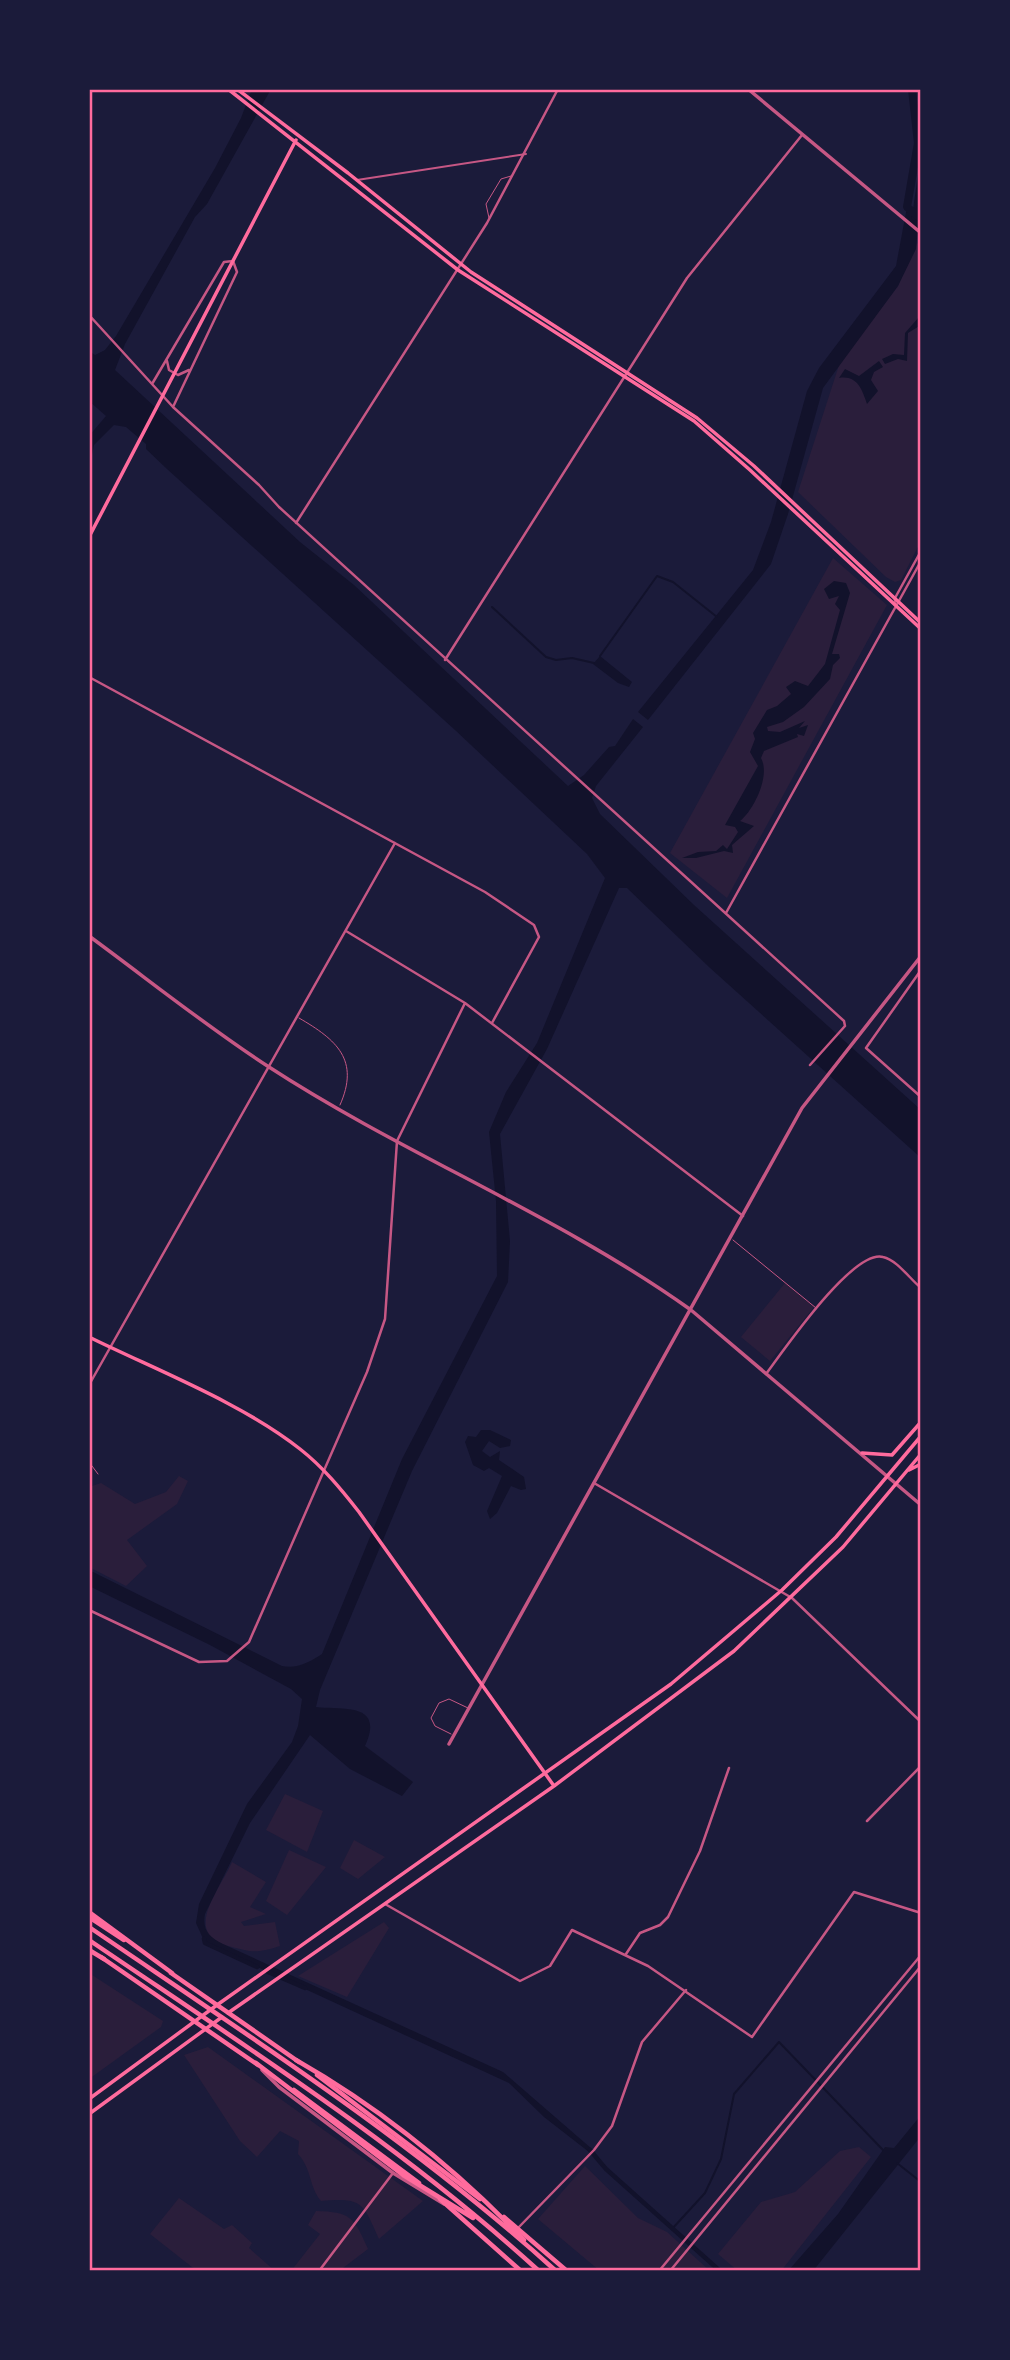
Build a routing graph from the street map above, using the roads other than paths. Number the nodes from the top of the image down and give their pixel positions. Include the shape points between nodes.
1 (228, 89) edge
2 (236, 89) edge
3 (558, 89) edge
4 (748, 89) edge
5 (242, 97) junction
6 (260, 110) junction
7 (299, 135) junction
8 (802, 135) junction
9 (296, 141) junction
10 (526, 153) junction
11 (514, 175) junction
12 (357, 180) junction
13 (489, 219) junction
14 (919, 232) edge
15 (233, 261) junction
16 (460, 268) junction
17 (89, 315) edge
18 (167, 358) junction
19 (190, 369) junction
20 (626, 373) junction
21 (152, 384) junction
22 (173, 407) junction
23 (793, 505) junction
24 (296, 523) junction
25 (89, 537) edge
26 (921, 551) edge
27 (921, 561) edge
28 (896, 602) junction
29 (921, 622) edge
30 (921, 629) edge
31 (444, 660) junction
32 (89, 677) edge
33 (395, 843) junction
34 (726, 913) junction
35 (346, 931) junction
36 (89, 936) edge
37 (921, 956) edge
38 (921, 970) edge
39 (465, 1003) junction
40 (297, 1017) junction
41 (492, 1023) junction
42 (810, 1065) dead end
43 (269, 1067) junction
44 (921, 1097) edge
45 (339, 1108) junction
46 (397, 1141) junction
47 (743, 1216) junction
48 (731, 1239) junction
49 (921, 1288) edge
50 (817, 1308) junction
51 (691, 1310) junction
52 (89, 1337) edge
53 (110, 1348) junction
54 (766, 1374) junction
55 (89, 1385) edge
56 (921, 1422) edge
57 (921, 1436) edge
58 (862, 1453) junction
59 (921, 1454) edge
60 (89, 1462) edge
61 (921, 1464) edge
62 (324, 1471) junction
63 (907, 1471) junction
64 (98, 1474) dead end
65 (889, 1476) junction
66 (594, 1483) junction
67 (898, 1483) junction
68 (921, 1505) edge
69 (782, 1590) junction
70 (792, 1598) junction
71 (89, 1610) edge
72 (481, 1683) junction
73 (468, 1708) junction
74 (921, 1722) edge
75 (453, 1735) junction
76 (449, 1744) dead end
77 (921, 1766) edge
78 (729, 1768) dead end
79 (545, 1774) junction
80 (554, 1786) junction
81 (867, 1821) dead end
82 (385, 1904) junction
83 (921, 1913) edge
84 (89, 1915) edge
85 (89, 1927) edge
86 (89, 1940) edge
87 (89, 1949) edge
88 (626, 1954) junction
89 (921, 1955) edge
90 (921, 1966) edge
91 (172, 1973) junction
92 (686, 1990) junction
93 (216, 2005) junction
94 (228, 2013) junction
95 (194, 2022) junction
96 (205, 2029) junction
97 (296, 2060) junction
98 (256, 2063) junction
99 (89, 2099) edge
100 (89, 2114) edge
101 (393, 2173) junction
102 (447, 2206) junction
103 (486, 2226) junction
104 (518, 2228) junction
105 (540, 2256) junction
106 (319, 2271) edge
107 (521, 2271) edge
108 (539, 2271) edge
109 (556, 2271) edge
110 (567, 2271) edge
111 (659, 2271) edge
112 (670, 2271) edge

1 - 5 main road
2 - 5 main road
3 - 10 street
4 - 8 street
5 - 6 main road
6 - 7 main road
6 - 9 main road
7 - 9 main road
7 - 12 main road
8 - 14 street
8 - 20 street via 687,278
9 - 15 main road
9 - 16 main road
10 - 11 street
10 - 12 street
11 - 13 street
11 - 13 lane via 501,178 486,204
12 - 16 main road
13 - 16 street
15 - 18 street via 224,262
15 - 19 street via 237,272
15 - 25 main road
16 - 20 main road
16 - 24 street
17 - 21 street
18 - 19 street via 169,370 178,375
18 - 21 street
19 - 22 street
20 - 23 main road via 694,421
20 - 23 main road via 697,418
20 - 31 street
21 - 22 street
22 - 24 street
23 - 28 main road
24 - 31 street
26 - 28 street
27 - 28 street
28 - 29 main road
28 - 30 main road
28 - 34 street
31 - 34 street
32 - 33 street
33 - 35 street
33 - 41 street via 493,897 537,928 539,937
34 - 42 street via 844,1021 845,1026
35 - 39 street
35 - 40 street
36 - 43 street
37 - 47 street via 813,1092
38 - 44 street via 866,1048
39 - 41 street
39 - 46 street
40 - 43 street
40 - 45 lane via 325,1034 345,1058 347,1089
41 - 47 street
43 - 45 street
43 - 53 street
45 - 46 street
46 - 51 street via 622,1263
46 - 62 street via 385,1319
47 - 48 street
48 - 50 lane
48 - 51 street
49 - 50 street via 892,1261 873,1256 854,1268
50 - 54 street
51 - 54 street
51 - 66 street
52 - 53 main road
53 - 55 street
53 - 62 main road via 259,1422 301,1449
54 - 58 street
56 - 58 main road via 892,1455
57 - 65 main road
58 - 65 street
59 - 63 main road
60 - 64 lane
61 - 63 main road
62 - 71 street via 246,1646 231,1658 199,1662
62 - 72 main road via 370,1526
63 - 67 main road
65 - 67 street
65 - 69 main road
66 - 69 street
66 - 72 street
67 - 68 street
67 - 70 main road
69 - 70 street
69 - 79 main road via 671,1684
70 - 74 street
70 - 80 main road via 678,1696
72 - 73 street
72 - 79 main road
73 - 75 street
73 - 75 lane via 449,1699 439,1703 431,1718 435,1726
75 - 76 street
77 - 81 street
78 - 88 street via 700,1851 668,1917 640,1933
79 - 80 main road
79 - 93 main road
80 - 82 main road
82 - 88 street via 520,1981 550,1965 572,1930
82 - 94 main road
83 - 92 street via 854,1892 752,2036
84 - 91 main road
84 - 91 main road via 121,1933
85 - 105 main road via 333,2093
86 - 103 main road via 327,2102
87 - 95 main road
88 - 92 street
89 - 111 street
90 - 112 street
91 - 93 main road
92 - 104 street via 642,2042 615,2121 594,2150
93 - 94 main road
93 - 95 main road
94 - 96 main road
94 - 97 main road
95 - 96 main road
95 - 99 main road
96 - 98 main road
96 - 100 main road
97 - 104 main road
97 - 105 main road via 341,2086 474,2190
98 - 101 street via 279,2088
98 - 102 main road
98 - 103 main road via 404,2175
101 - 102 street
101 - 106 street
102 - 107 main road
103 - 108 main road
104 - 110 main road
105 - 109 main road

